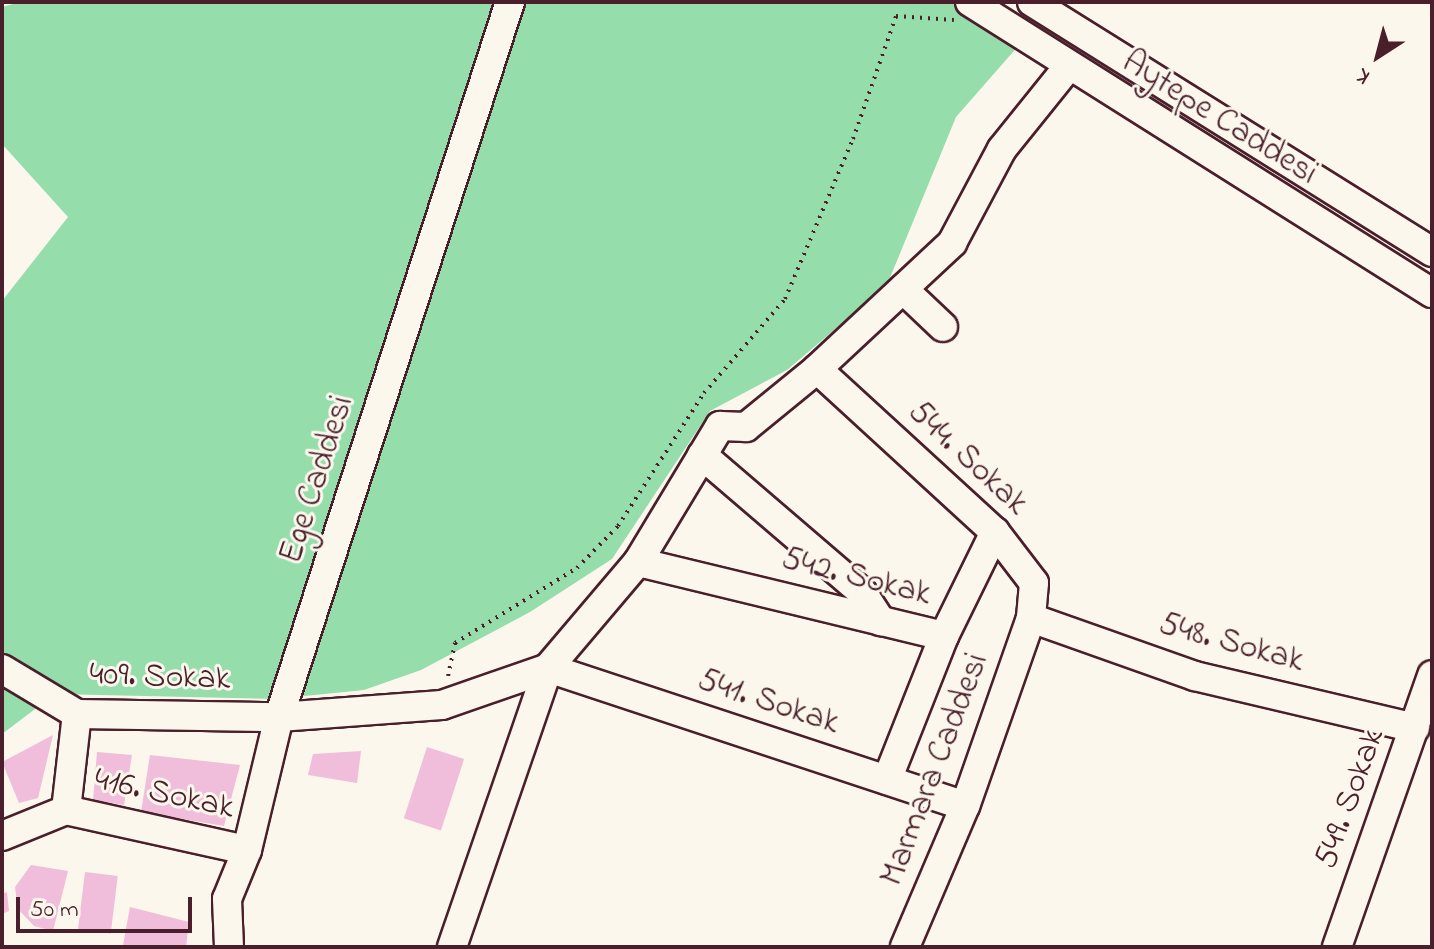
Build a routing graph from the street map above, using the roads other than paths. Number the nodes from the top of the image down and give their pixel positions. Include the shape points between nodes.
1 (510, 2) edge
2 (970, 2) edge
3 (1032, 2) edge
4 (1068, 67) junction
5 (1432, 252) edge
6 (903, 289) junction
7 (1432, 293) edge
8 (943, 327) dead end
9 (817, 369) junction
10 (702, 455) junction
11 (995, 532) junction
12 (638, 562) junction
13 (1031, 618) junction
14 (881, 621) junction
15 (944, 636) junction
16 (548, 668) junction
17 (2, 669) edge
18 (1432, 675) edge
19 (77, 714) junction
20 (279, 717) junction
21 (1415, 728) junction
22 (887, 780) junction
23 (965, 806) junction
24 (66, 810) junction
25 (2, 836) edge
26 (247, 850) junction
27 (455, 946) edge
28 (229, 947) edge
29 (905, 947) edge
30 (1337, 947) edge

1 - 20 street, Ege Caddesi
2 - 4 street, Aytepe Caddesi
3 - 5 street, Aytepe Caddesi
4 - 6 street via 1002,149 952,243
4 - 7 street, Aytepe Caddesi
6 - 8 street
6 - 9 street
9 - 10 street via 746,427 720,426
9 - 11 street, 544. Sokak
10 - 12 street
10 - 14 street via 862,592
11 - 13 street, 544. Sokak via 1034,583
11 - 15 street, 542. Sokak
12 - 14 street, 542. Sokak
12 - 16 street
13 - 21 street, 548. Sokak via 1195,676
13 - 23 street, Marmara Caddesi
14 - 15 street, 542. Sokak
15 - 22 street
16 - 20 street via 442,705
16 - 22 street, 541. Sokak
16 - 27 street
17 - 19 street, 409. Sokak
18 - 21 street, 549. Sokak
19 - 20 street, 409. Sokak
19 - 24 street
20 - 26 street, Ege Caddesi
21 - 30 street, 549. Sokak
22 - 23 street, 541. Sokak
23 - 29 street, Marmara Caddesi
24 - 25 street
24 - 26 street, 416. Sokak
26 - 28 street, Ege Caddesi via 227,899

